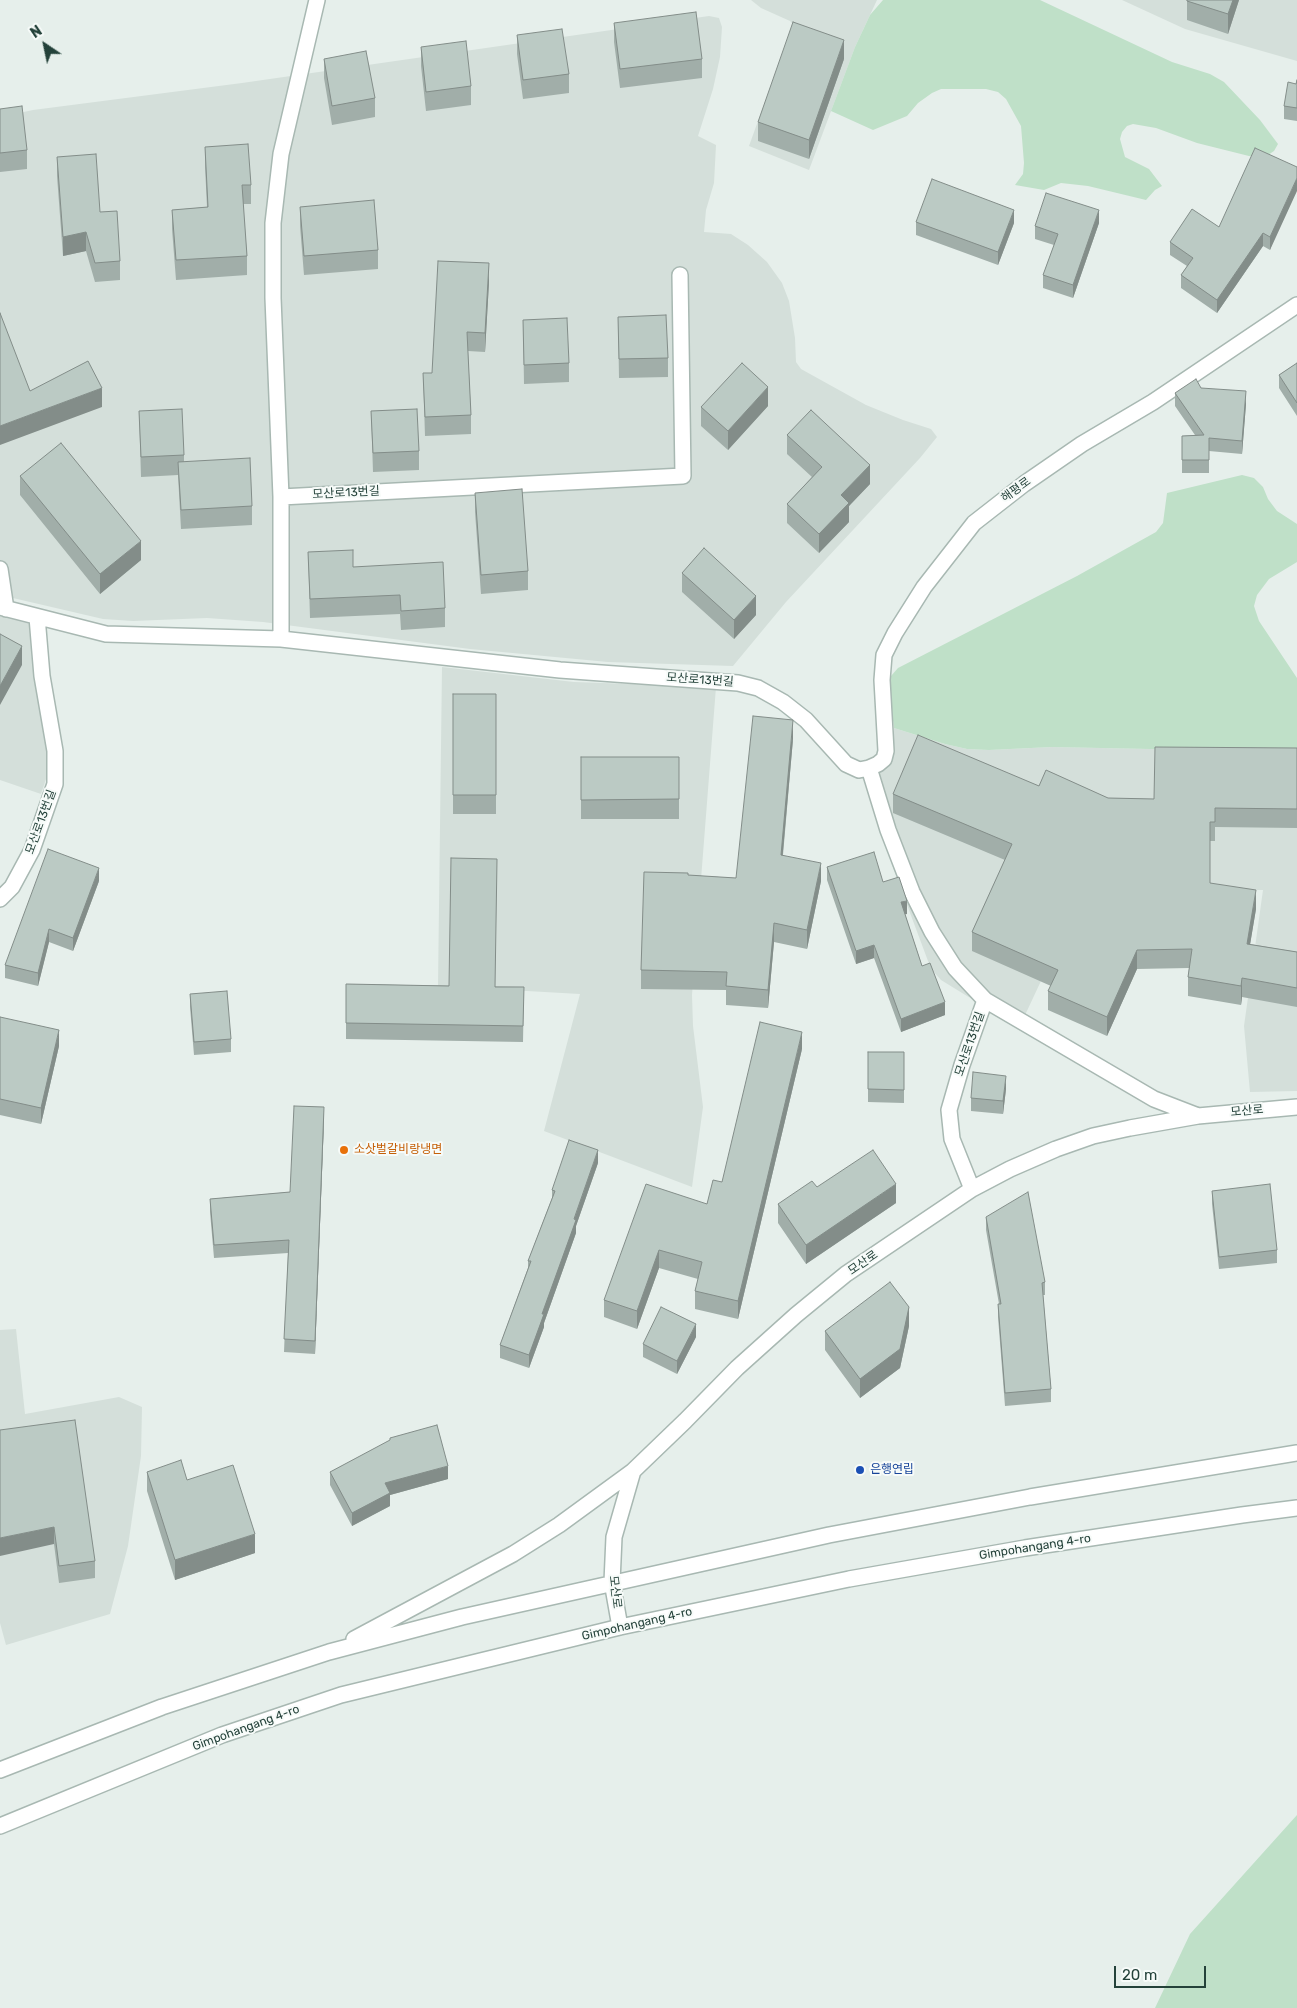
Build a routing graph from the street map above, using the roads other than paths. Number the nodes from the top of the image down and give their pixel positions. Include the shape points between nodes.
1 (317, 0) edge
2 (680, 275) dead end
3 (1297, 305) edge
4 (281, 496) junction
5 (0, 569) edge
6 (3, 608) edge
7 (37, 617) junction
8 (280, 639) junction
9 (870, 768) junction
10 (0, 899) edge
11 (985, 1000) junction
12 (1297, 1107) edge
13 (1198, 1116) junction
14 (972, 1189) junction
15 (1297, 1453) edge
16 (633, 1471) junction
17 (1297, 1508) edge
18 (612, 1582) junction
19 (620, 1627) junction
20 (329, 1652) junction
21 (0, 1770) edge
22 (0, 1826) edge

1 - 4 street via 280,154 272,223
2 - 4 street, 모산로13번길 via 682,476
3 - 9 street, 해평로 via 1153,402 1082,444 974,523 924,587 884,655 882,680 886,751 884,759
4 - 8 street
5 - 6 street, 모산로13번길
6 - 7 street, 모산로13번길
7 - 8 street, 모산로13번길 via 106,634
7 - 10 street, 모산로13번길 via 42,676 56,751 55,784 32,850 12,887
8 - 9 street, 모산로13번길 via 560,670 738,683 758,688 783,702 806,720 846,764 859,770
9 - 11 street, 모산로13번길 via 888,830 912,892 955,968
11 - 13 street via 1154,1099
11 - 14 street, 모산로13번길 via 949,1110 952,1139
12 - 13 street, 모산로
13 - 14 street, 모산로 via 1093,1136 1019,1165
14 - 16 street, 모산로 via 846,1274 796,1315 737,1368
15 - 18 street via 848,1531
16 - 18 street, 모산로 via 614,1537
16 - 20 street via 513,1554
17 - 19 street, Gimpohangang 4-ro via 996,1553 849,1579
18 - 19 street, 모산로
18 - 20 street
19 - 22 street, Gimpohangang 4-ro via 341,1695 222,1735
20 - 21 street via 162,1707

